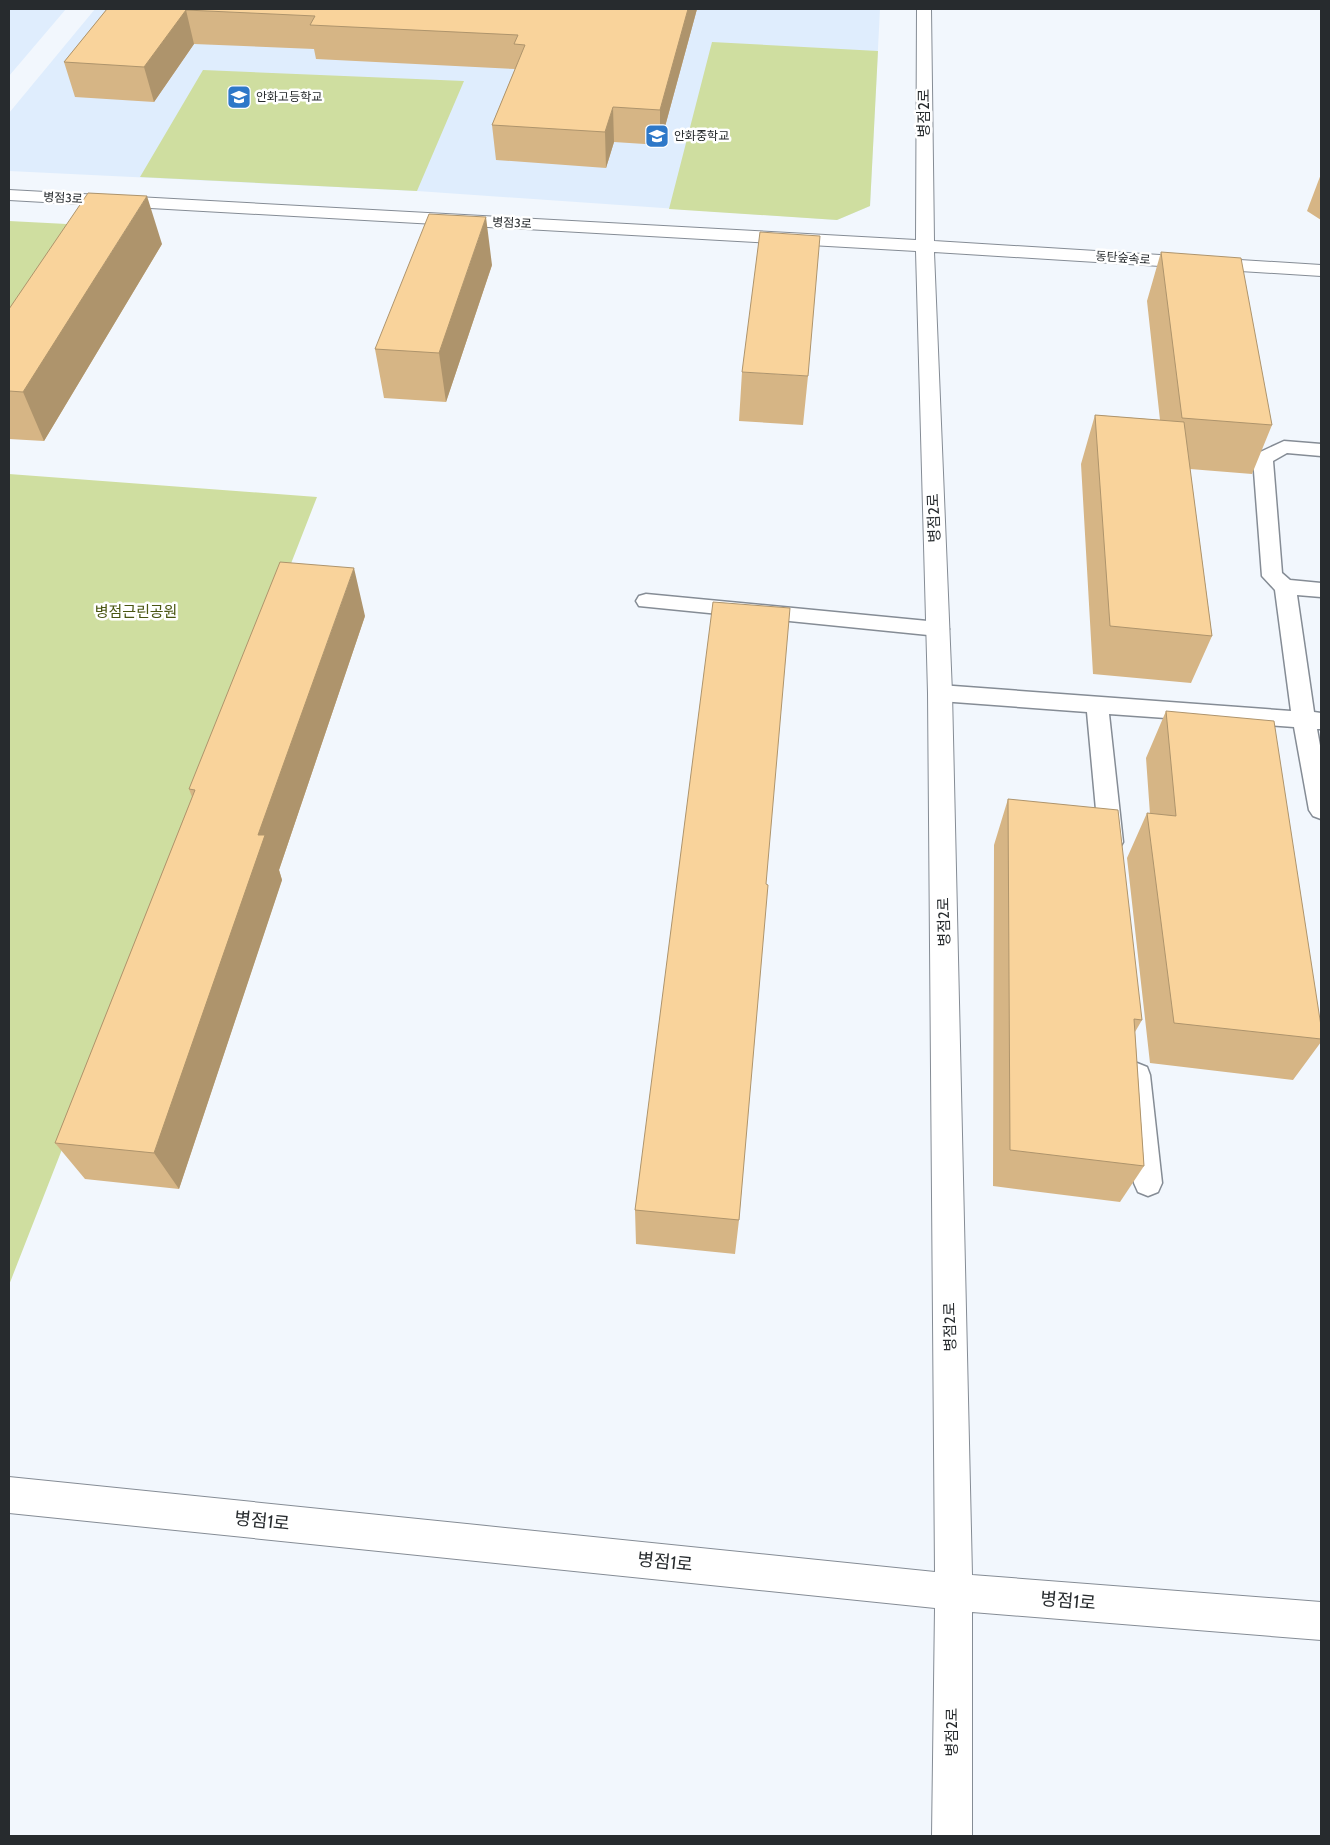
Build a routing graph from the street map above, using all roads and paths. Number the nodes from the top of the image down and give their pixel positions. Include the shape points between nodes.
1 (924, 9) edge
2 (9, 195) edge
3 (926, 246) junction
4 (1321, 270) edge
5 (1321, 450) edge
6 (1285, 587) junction
7 (1321, 590) edge
8 (646, 601) dead end
9 (938, 629) junction
10 (940, 693) junction
11 (1097, 705) junction
12 (1312, 721) edge
13 (1321, 810) edge
14 (1114, 861) edge
15 (1135, 1056) edge
16 (1148, 1182) dead end
17 (9, 1495) edge
18 (954, 1592) junction
19 (1321, 1621) edge
20 (952, 1836) edge

1 - 3 street, 병점2로
2 - 3 street, 병점3로
3 - 4 street, 동탄숲속로
3 - 9 street, 병점2로
5 - 6 lane via 1284,448 1263,458 1272,576
6 - 7 lane
6 - 12 lane
8 - 9 lane
9 - 10 street, 병점2로
10 - 11 lane
10 - 18 street, 병점2로
11 - 12 lane
11 - 14 lane
12 - 13 lane
15 - 16 lane
17 - 18 street, 병점1로
18 - 19 street, 병점1로
18 - 20 street, 병점2로

